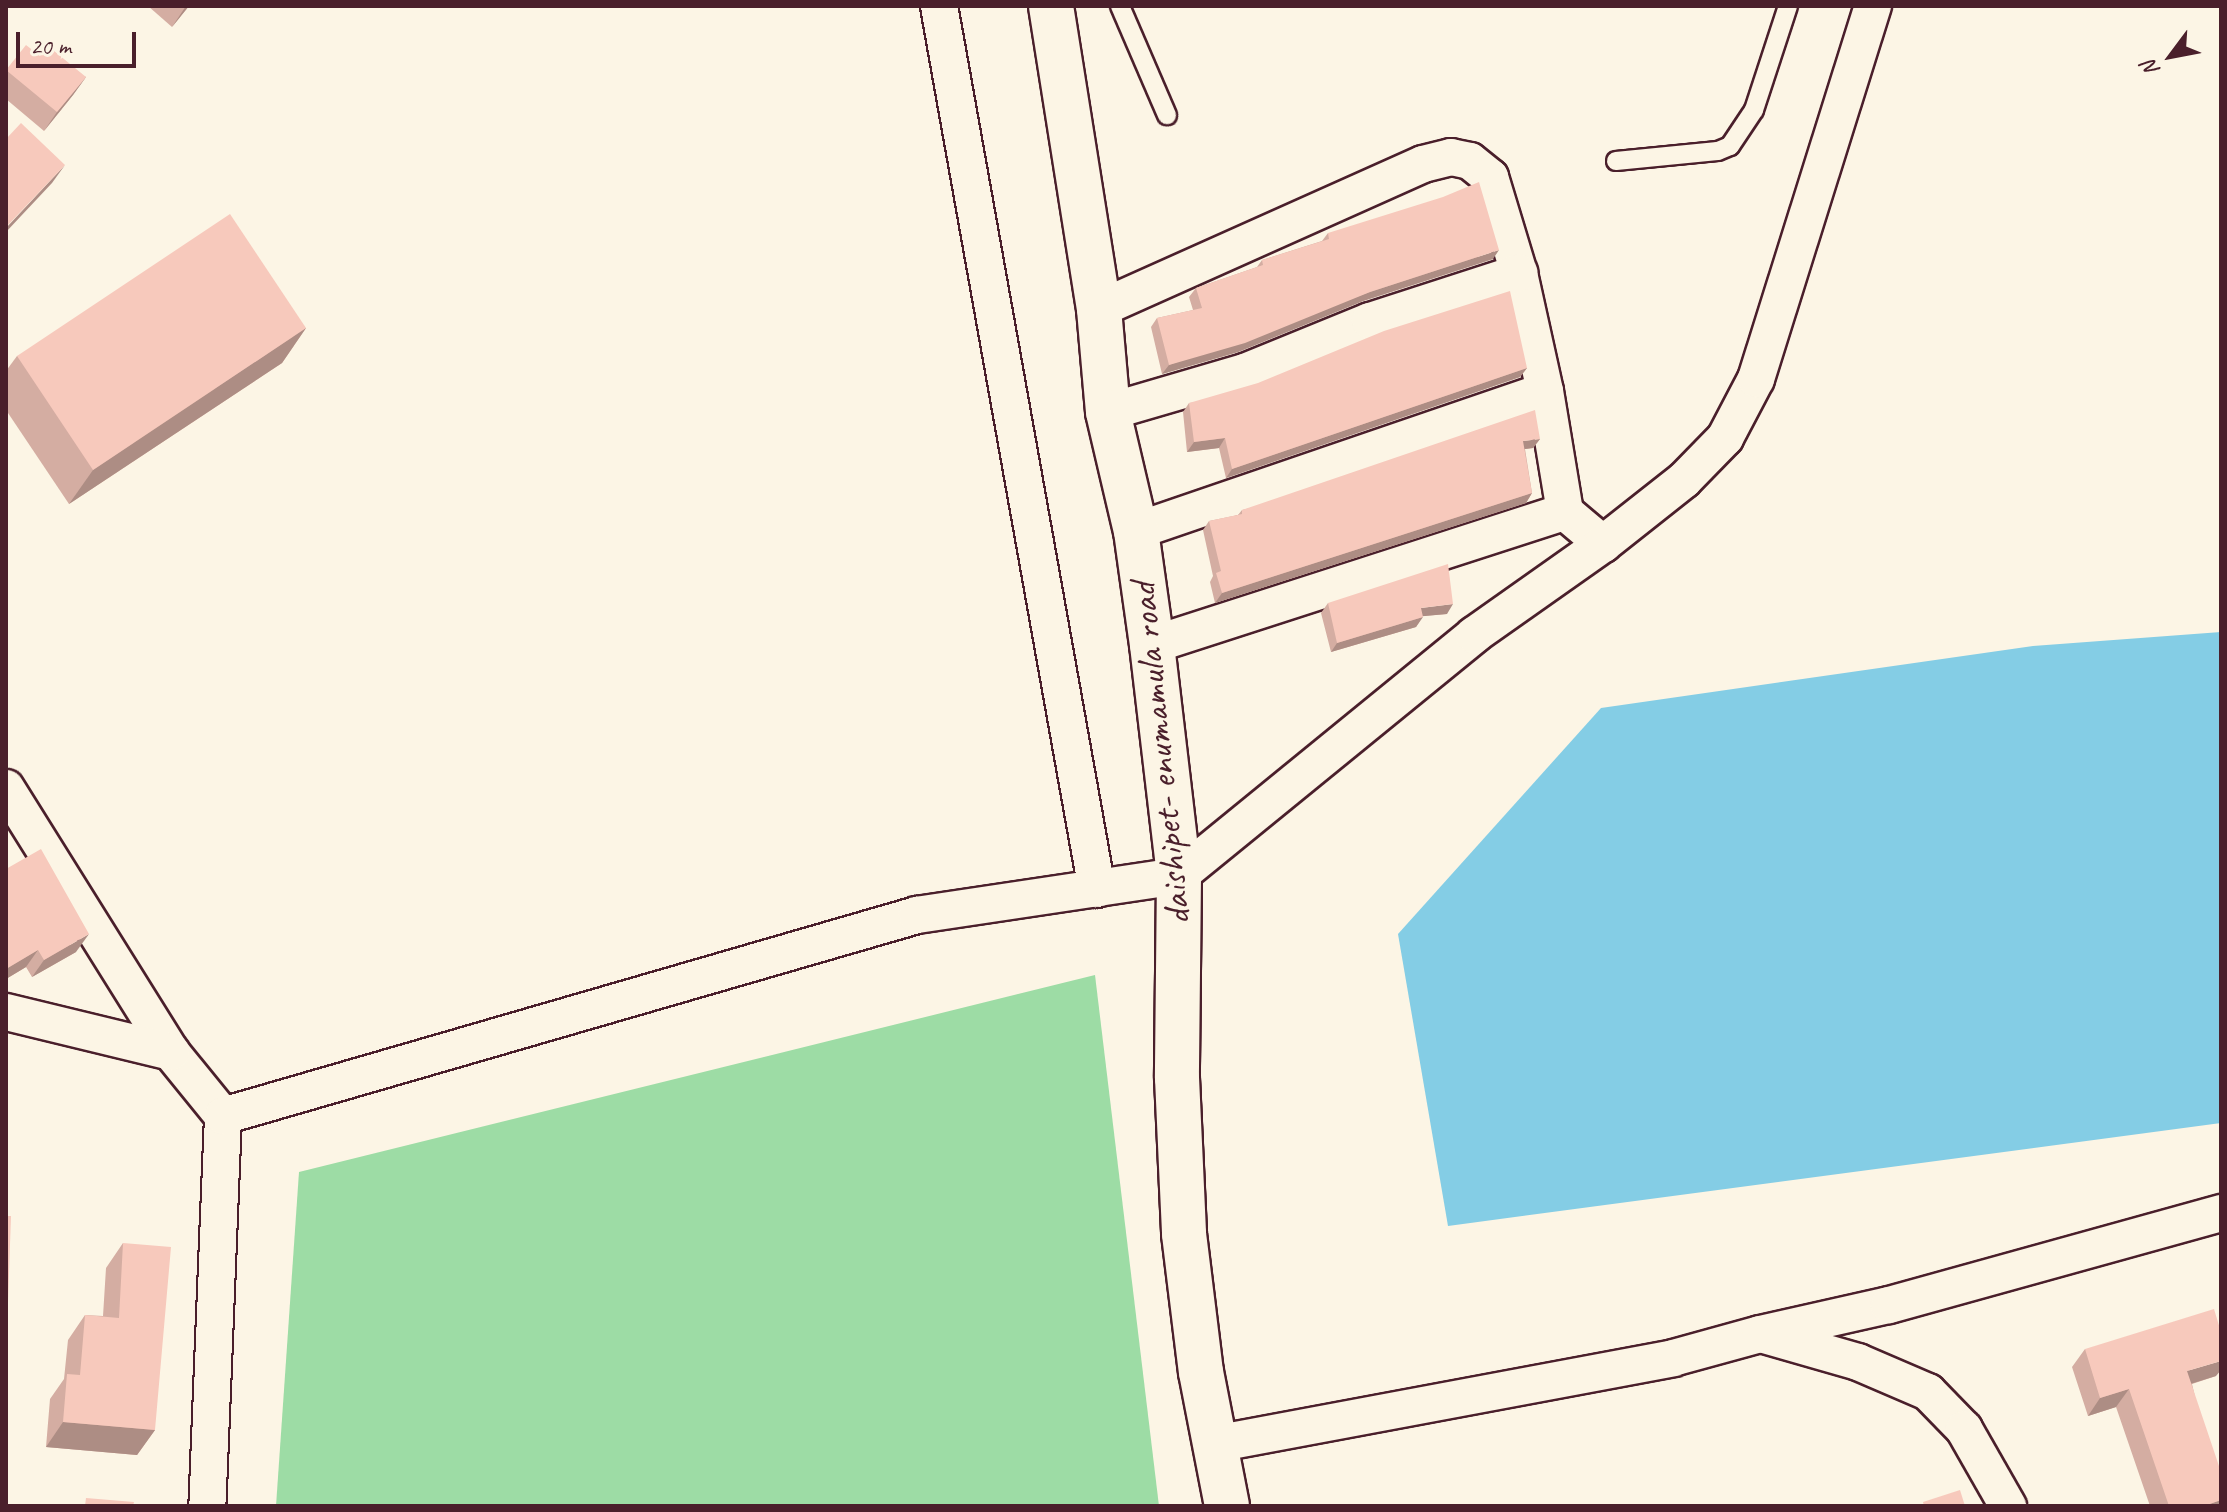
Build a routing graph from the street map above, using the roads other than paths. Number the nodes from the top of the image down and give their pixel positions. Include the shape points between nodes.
1 (939, 6) edge
2 (1051, 6) edge
3 (1120, 6) edge
4 (1788, 6) edge
5 (1873, 6) edge
6 (1167, 115) dead end
7 (1616, 161) dead end
8 (1519, 273) junction
9 (1099, 309) junction
10 (1545, 391) junction
11 (1108, 412) junction
12 (1565, 512) junction
13 (1136, 531) junction
14 (1603, 544) junction
15 (1152, 645) junction
16 (6, 788) edge
17 (1179, 876) junction
18 (1097, 889) junction
19 (6, 1012) edge
20 (171, 1052) junction
21 (223, 1116) junction
22 (2221, 1213) edge
23 (1760, 1334) junction
24 (1215, 1444) junction
25 (207, 1506) edge
26 (1227, 1506) edge
27 (2008, 1506) edge

1 - 18 street
2 - 9 street, daishipet- enumamula road
3 - 6 lane
4 - 7 lane via 1754,110 1730,146
5 - 14 street via 1756,379 1725,438 1684,480
8 - 9 street via 1490,177 1470,161 1451,157 1423,164
8 - 10 street
8 - 11 street via 1370,321 1245,372
9 - 11 street, daishipet- enumamula road
10 - 12 street
10 - 13 street
11 - 13 street, daishipet- enumamula road
12 - 14 street
12 - 15 street
13 - 15 street, daishipet- enumamula road
14 - 17 street via 1452,652
15 - 17 street, daishipet- enumamula road
16 - 20 street
17 - 18 street
17 - 24 street, daishipet- enumamula road via 1177,1078 1184,1234
18 - 21 street via 917,915
19 - 20 street
20 - 21 street
21 - 25 street
22 - 23 street via 1889,1305
23 - 24 street via 1673,1358
23 - 27 street via 1858,1362 1928,1392 1964,1429
24 - 26 street, daishipet- enumamula road

